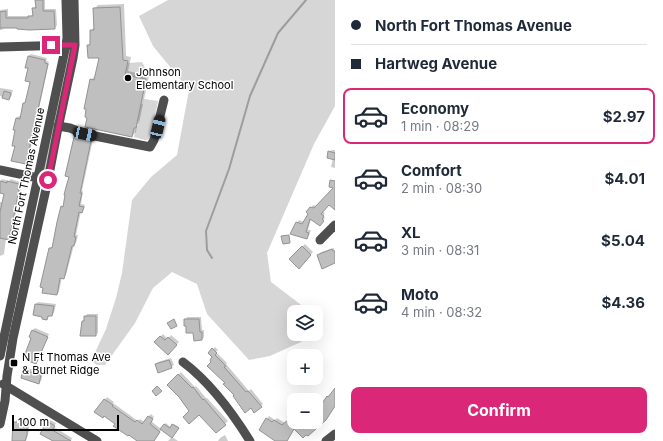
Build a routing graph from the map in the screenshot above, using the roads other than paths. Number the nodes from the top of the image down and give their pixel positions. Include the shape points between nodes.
1 (66, 0) edge
2 (74, 0) edge
3 (70, 45) junction
4 (0, 47) edge
5 (164, 100) dead end
6 (58, 126) junction
7 (0, 170) edge
8 (38, 178) junction
9 (48, 180) junction
10 (335, 225) edge
11 (320, 240) dead end
12 (0, 356) edge
13 (183, 362) dead end
14 (3, 384) edge
15 (0, 424) edge
16 (335, 434) edge
17 (97, 441) edge
18 (250, 441) edge
19 (326, 441) edge

1 - 3 street, North Fort Thomas Avenue via 67,38
2 - 3 street, North Fort Thomas Avenue
3 - 4 street
3 - 6 street, North Fort Thomas Avenue via 69,78
3 - 8 street, North Fort Thomas Avenue
5 - 6 street via 150,147
6 - 9 street, North Fort Thomas Avenue
7 - 8 street
8 - 9 street
8 - 12 street, North Fort Thomas Avenue
9 - 14 street, North Fort Thomas Avenue
10 - 11 street
13 - 18 street via 224,403
14 - 15 street, North Fort Thomas Avenue via 5,401
14 - 17 street
16 - 19 street

